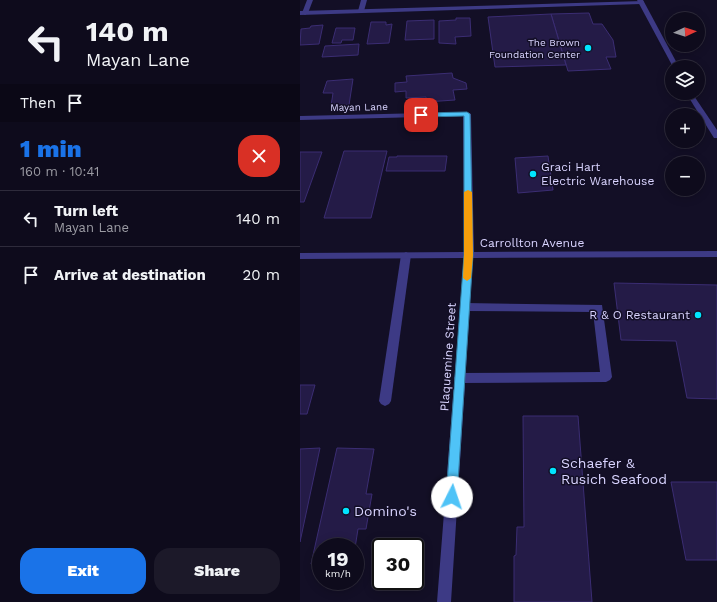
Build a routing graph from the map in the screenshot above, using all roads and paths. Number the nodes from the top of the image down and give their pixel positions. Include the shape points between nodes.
1 (310, 0) edge
2 (364, 0) edge
3 (640, 1) edge
4 (361, 11) junction
5 (303, 13) edge
6 (672, 60) edge
7 (694, 100) edge
8 (467, 114) joint
9 (300, 118) edge
10 (717, 136) edge
11 (717, 254) edge
12 (406, 255) junction
13 (469, 255) junction
14 (300, 256) edge
15 (465, 307) junction
16 (460, 378) junction
17 (385, 401) dead end
18 (444, 602) edge

1 - 5 street
2 - 4 street
3 - 4 street
3 - 6 street
4 - 5 street
7 - 10 street
8 - 9 street, Mayan Lane
8 - 13 street, Plaquemine Street
11 - 13 street, Carrollton Avenue
12 - 13 street, Carrollton Avenue
12 - 14 street, Carrollton Avenue
12 - 17 street
13 - 15 street, Plaquemine Street
15 - 16 street, Plaquemine Street
15 - 16 street via 598,308 606,377
16 - 18 street, Plaquemine Street

